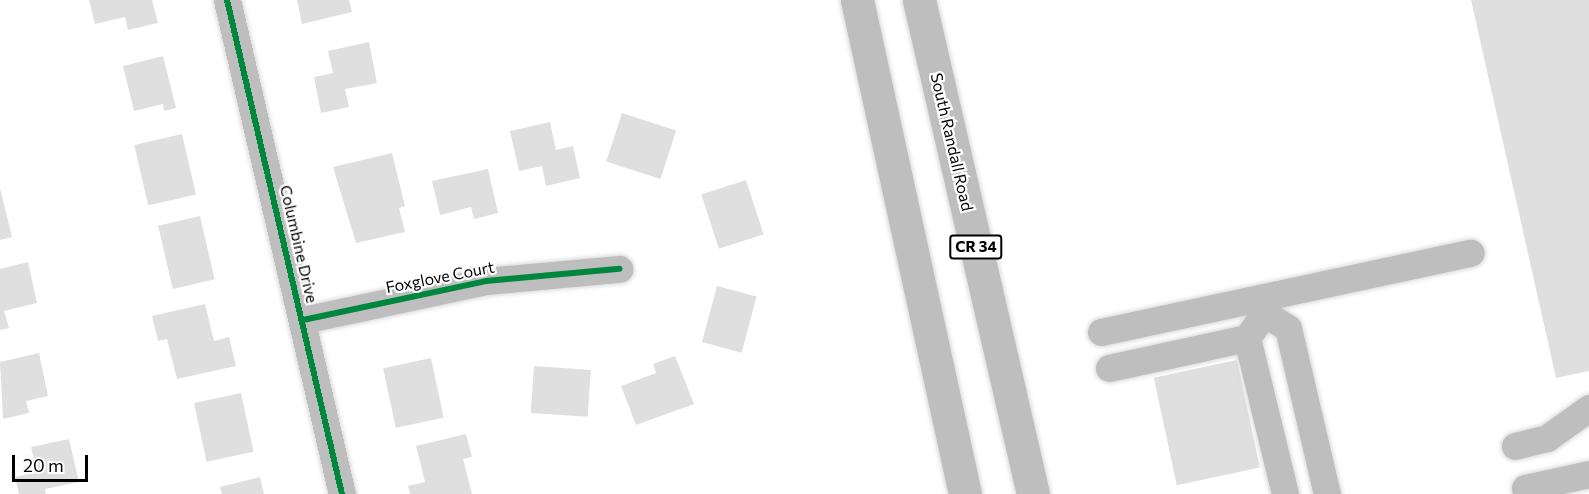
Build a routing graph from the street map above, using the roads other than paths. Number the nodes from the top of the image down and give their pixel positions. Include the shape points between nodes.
1 (227, 0) edge
2 (857, 0) edge
3 (919, 0) edge
4 (1472, 253) dead end
5 (619, 268) dead end
6 (1262, 306) junction
7 (303, 320) junction
8 (1101, 332) dead end
9 (1248, 338) junction
10 (1109, 368) dead end
11 (1589, 408) edge
12 (1515, 446) dead end
13 (1589, 474) edge
14 (1525, 488) dead end
15 (1320, 492) edge
16 (342, 494) edge
17 (965, 494) edge
18 (1033, 494) edge
19 (1284, 494) edge

1 - 7 street, Columbine Drive
2 - 17 main road
3 - 18 main road, South Randall Road / CR 34
4 - 6 street
5 - 7 street, Foxglove Court via 486,281
6 - 8 street
6 - 9 street
6 - 15 street via 1288,328
7 - 16 street, Columbine Drive
9 - 10 street
9 - 19 street
11 - 12 street via 1547,438
13 - 14 street

